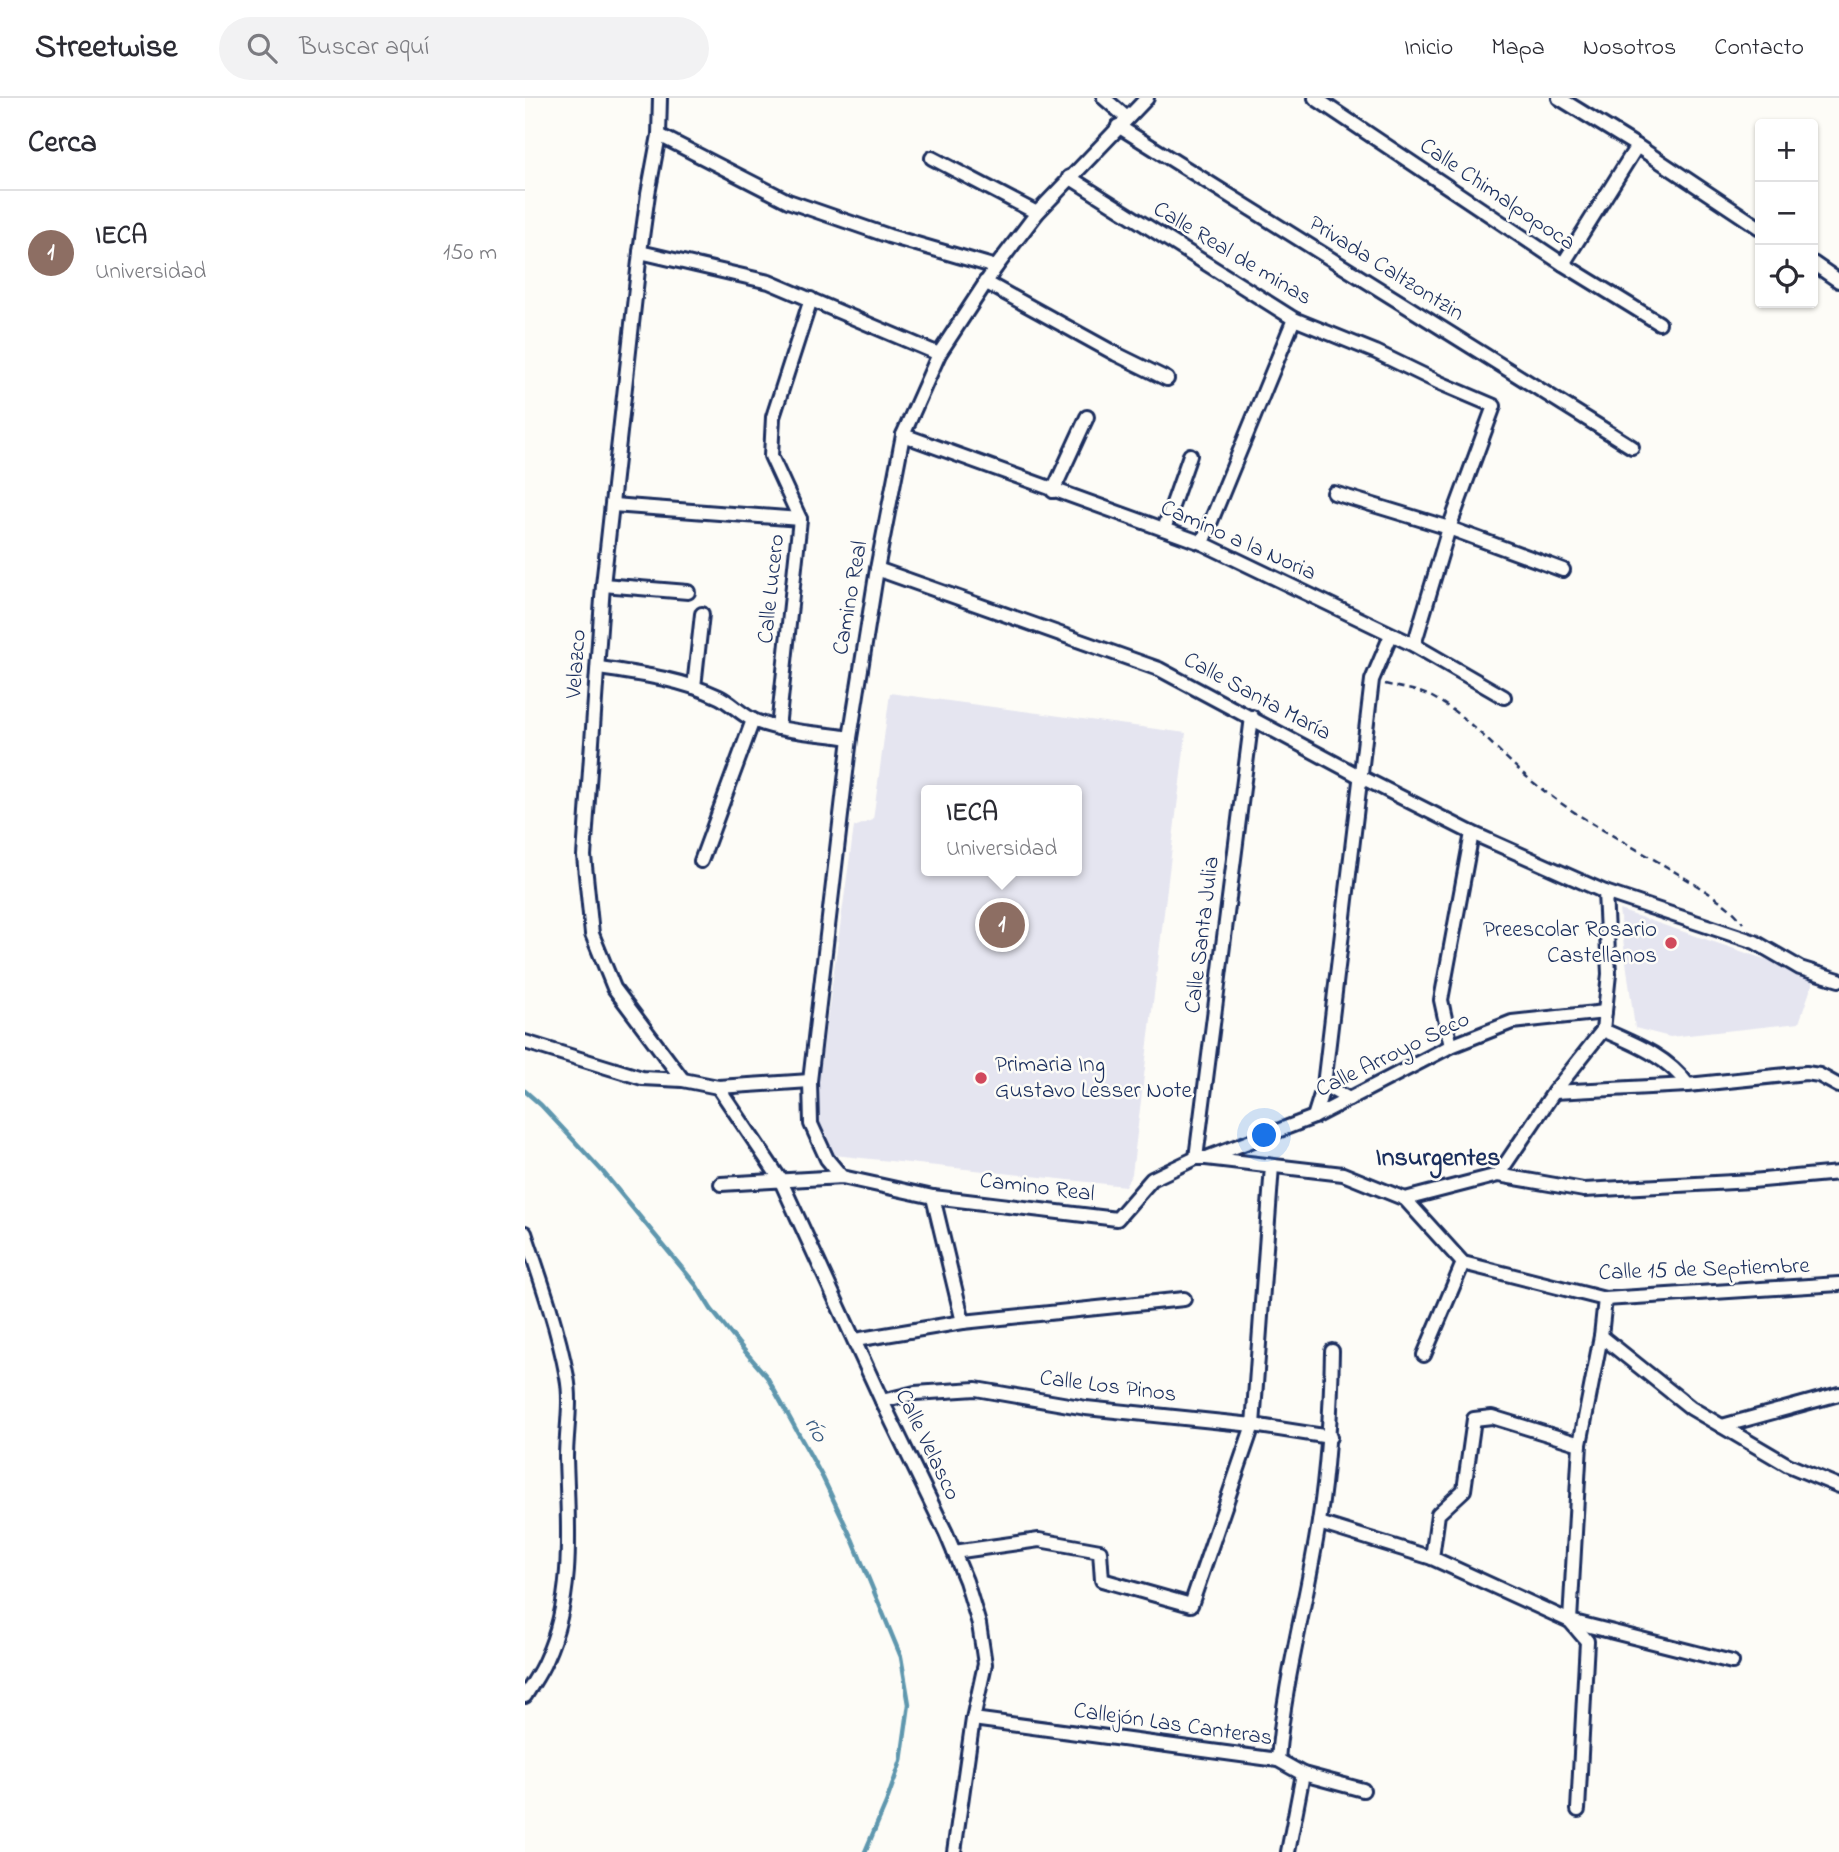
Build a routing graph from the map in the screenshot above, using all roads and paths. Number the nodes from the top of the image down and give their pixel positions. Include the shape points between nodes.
1 (660, 98) edge
2 (1104, 98) edge
3 (1147, 98) edge
4 (1315, 98) edge
5 (1559, 98) edge
6 (1577, 103) edge
7 (1123, 122) junction
8 (659, 135) junction
9 (1637, 146) junction
10 (932, 158) dead end
11 (1069, 177) junction
12 (1037, 213) junction
13 (1755, 225) edge
14 (640, 252) junction
15 (1563, 264) junction
16 (1818, 266) edge
17 (996, 267) junction
18 (1839, 281) edge
19 (985, 282) junction
20 (811, 299) junction
21 (1294, 319) junction
22 (1659, 323) dead end
23 (939, 354) junction
24 (1167, 379) dead end
25 (1087, 417) dead end
26 (903, 435) junction
27 (1632, 447) dead end
28 (1191, 455) dead end
29 (1053, 491) junction
30 (1334, 493) dead end
31 (613, 505) junction
32 (800, 519) junction
33 (1450, 528) junction
34 (1164, 529) junction
35 (1202, 543) junction
36 (877, 569) junction
37 (1563, 570) dead end
38 (603, 586) junction
39 (688, 592) dead end
40 (702, 614) dead end
41 (1391, 635) junction
42 (1414, 645) junction
43 (599, 668) junction
44 (1372, 680) junction
45 (694, 687) junction
46 (1504, 697) dead end
47 (1252, 718) junction
48 (753, 720) junction
49 (778, 728) junction
50 (850, 738) junction
51 (1361, 777) junction
52 (1472, 833) junction
53 (701, 861) dead end
54 (1605, 892) junction
55 (1755, 942) junction
56 (1839, 980) edge
57 (1605, 1012) junction
58 (1603, 1030) junction
59 (525, 1042) edge
60 (1451, 1046) junction
61 (683, 1080) junction
62 (810, 1081) junction
63 (1324, 1086) junction
64 (1688, 1086) junction
65 (1839, 1086) edge
66 (718, 1087) junction
67 (1554, 1092) junction
68 (1349, 1099) junction
69 (1314, 1117) junction
70 (1201, 1158) junction
71 (1272, 1166) junction
72 (1839, 1173) edge
73 (1498, 1175) junction
74 (842, 1177) junction
75 (780, 1179) junction
76 (721, 1184) dead end
77 (933, 1198) junction
78 (1405, 1199) junction
79 (525, 1233) edge
80 (1463, 1263) junction
81 (1839, 1284) edge
82 (1605, 1299) junction
83 (1184, 1300) dead end
84 (963, 1322) junction
85 (1601, 1336) junction
86 (855, 1340) junction
87 (1332, 1351) dead end
88 (1424, 1355) dead end
89 (1839, 1395) edge
90 (882, 1401) junction
91 (1253, 1425) junction
92 (1722, 1426) junction
93 (1330, 1437) junction
94 (1580, 1444) junction
95 (1839, 1486) edge
96 (1319, 1523) junction
97 (954, 1552) junction
98 (1432, 1558) junction
99 (1570, 1621) junction
100 (1732, 1662) dead end
101 (525, 1696) edge
102 (973, 1719) junction
103 (1278, 1760) junction
104 (1303, 1774) junction
105 (1363, 1790) dead end
106 (1578, 1811) dead end
107 (1293, 1851) edge
108 (955, 1852) edge

1 - 8 street, Velazco
2 - 7 street, Privada Caltzontzin
3 - 7 street, Camino Real
4 - 15 street, Calle Chimalpopoca
5 - 6 street
6 - 9 street
7 - 11 street, Camino Real
7 - 27 street, Privada Caltzontzin
8 - 14 street, Velazco
8 - 17 street via 788,201
9 - 13 street
9 - 15 street
10 - 12 street
11 - 12 street, Camino Real
11 - 21 street, Calle Real de minas
12 - 17 street, Camino Real
14 - 20 street via 769,282
14 - 31 street, Velazco
15 - 22 street, Calle Chimalpopoca
16 - 18 street
17 - 19 street, Camino Real
19 - 23 street, Camino Real
19 - 24 street
20 - 23 street
20 - 32 street, Calle Lucero via 773,417 772,456
21 - 33 street, Calle Real de minas via 1494,406
21 - 35 street
23 - 26 street, Camino Real
25 - 29 street
26 - 29 street, Camino a la Noria
26 - 36 street, Camino Real
28 - 34 street
29 - 34 street, Camino a la Noria
30 - 33 street
31 - 32 street
31 - 38 street, Velazco
32 - 49 street, Calle Lucero
33 - 37 street
33 - 42 street
34 - 35 street, Camino a la Noria
35 - 41 street, Camino a la Noria
36 - 47 street, Calle Santa María via 1159,669
36 - 50 street, Camino Real
38 - 39 street
38 - 43 street, Velazco
40 - 45 street
41 - 42 street, Camino a la Noria
41 - 44 street
42 - 46 street, Camino a la Noria
43 - 45 street via 662,677
43 - 61 street, Velazco via 584,856 592,934 614,988
44 - 51 street
44 - 55 path via 1443,704 1577,816 1717,898 1741,919
45 - 48 street
47 - 51 street, Calle Santa María
47 - 70 street, Calle Santa Julia
48 - 49 street
48 - 53 street
49 - 50 street
50 - 62 street, Camino Real
51 - 52 street, Calle Santa María
51 - 63 street
52 - 54 street, Calle Santa María
52 - 60 street via 1441,1000
54 - 55 street, Calle Santa María
54 - 57 street via 1609,974
55 - 56 street, Calle Santa María via 1800,968
57 - 58 street
57 - 60 street, Calle Arroyo Seco via 1512,1022
58 - 64 street via 1654,1053
58 - 67 street
59 - 61 street via 642,1078
60 - 68 street, Calle Arroyo Seco
61 - 66 street
62 - 66 street
62 - 74 street, Camino Real via 811,1124 827,1159
63 - 68 street
63 - 69 street
64 - 65 street via 1806,1073
64 - 67 street
66 - 75 street, Calle Velasco
67 - 73 street
68 - 69 street, Calle Arroyo Seco
69 - 70 street, Calle Arroyo Seco
70 - 71 street
70 - 77 street, Camino Real via 1152,1179 1117,1219
71 - 78 street via 1343,1174
71 - 91 street
72 - 73 street via 1584,1190
73 - 78 street
74 - 75 street, Camino Real
74 - 77 street, Camino Real
75 - 76 street, Camino Real
75 - 86 street, Calle Velasco
77 - 84 street
78 - 80 street
79 - 101 street via 568,1380 569,1510 566,1582 558,1625
80 - 82 street, Calle 15 de Septiembre
80 - 88 street
81 - 82 street, Calle 15 de Septiembre
82 - 85 street
83 - 84 street
84 - 86 street
85 - 92 street via 1691,1408
85 - 94 street
86 - 90 street, Calle Velasco
87 - 93 street
89 - 92 street
90 - 91 street, Calle Los Pinos via 915,1393 976,1389 1086,1408
90 - 97 street, Calle Velasco
91 - 93 street, Calle Los Pinos
91 - 97 street via 1191,1605 1102,1580 1100,1550 1039,1540
92 - 95 street via 1788,1465
93 - 96 street
94 - 98 street via 1492,1417 1474,1419 1464,1490 1438,1514
94 - 99 street
96 - 98 street
96 - 103 street via 1282,1711
97 - 102 street, Calle Velasco via 979,1624 985,1664
98 - 99 street
99 - 100 street
99 - 106 street via 1587,1642
102 - 103 street, Callejón Las Canteras
102 - 108 street, Calle Velasco
103 - 104 street, Callejón Las Canteras
104 - 105 street, Callejón Las Canteras
104 - 107 street

